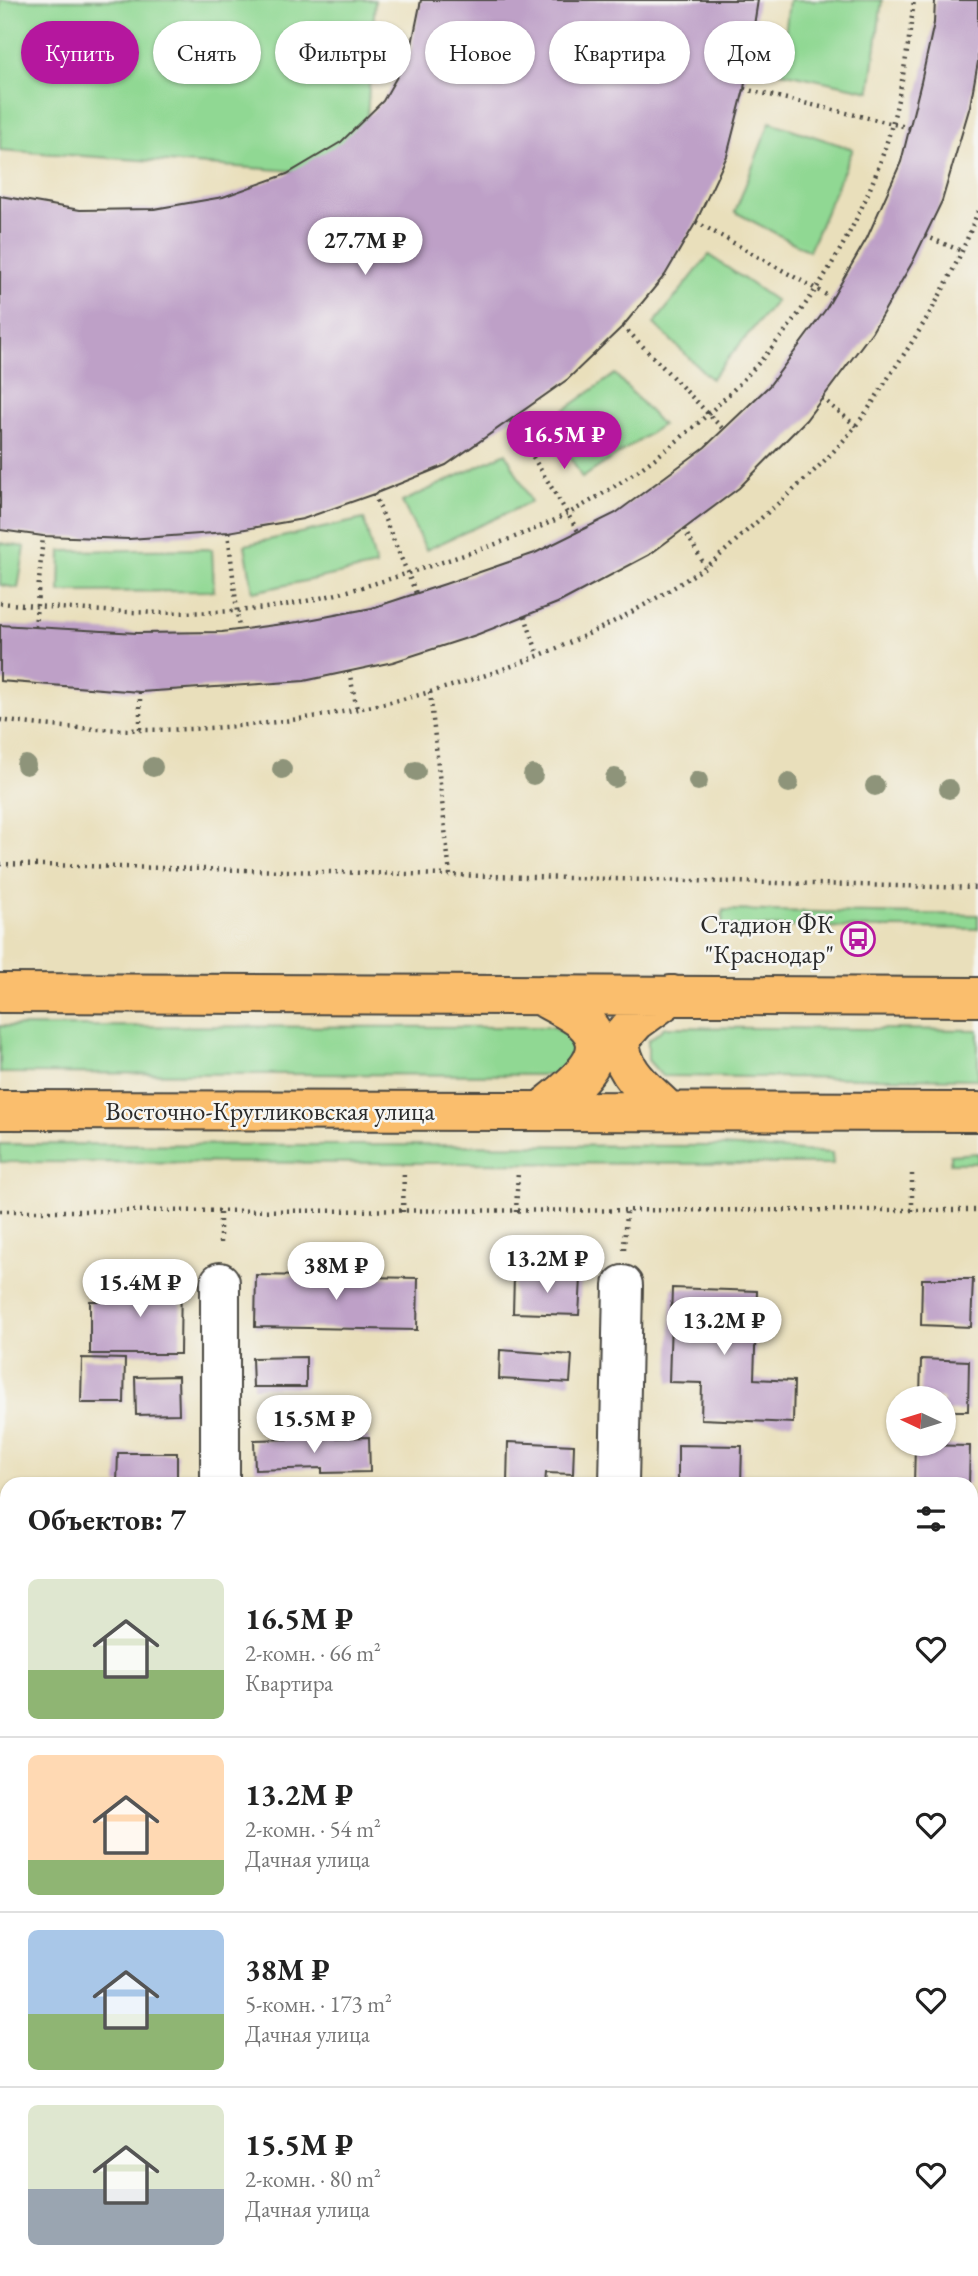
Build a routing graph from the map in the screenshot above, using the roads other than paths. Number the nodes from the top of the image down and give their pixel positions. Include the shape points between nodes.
1 (0, 993) edge
2 (540, 995) junction
3 (672, 995) junction
4 (978, 997) edge
5 (0, 1110) edge
6 (667, 1110) junction
7 (541, 1111) junction
8 (978, 1112) edge
9 (220, 1282) dead end
10 (623, 1285) dead end
11 (220, 1477) edge
12 (619, 1477) edge

1 - 2 main road
2 - 3 main road
2 - 7 main road via 584,1022 596,1039 596,1057 580,1078
3 - 4 main road
3 - 6 main road via 620,1039 621,1059
5 - 7 main road, Восточно-Кругликовская улица
6 - 7 main road, Восточно-Кругликовская улица
6 - 8 main road, Восточно-Кругликовская улица
9 - 11 street
10 - 12 street

